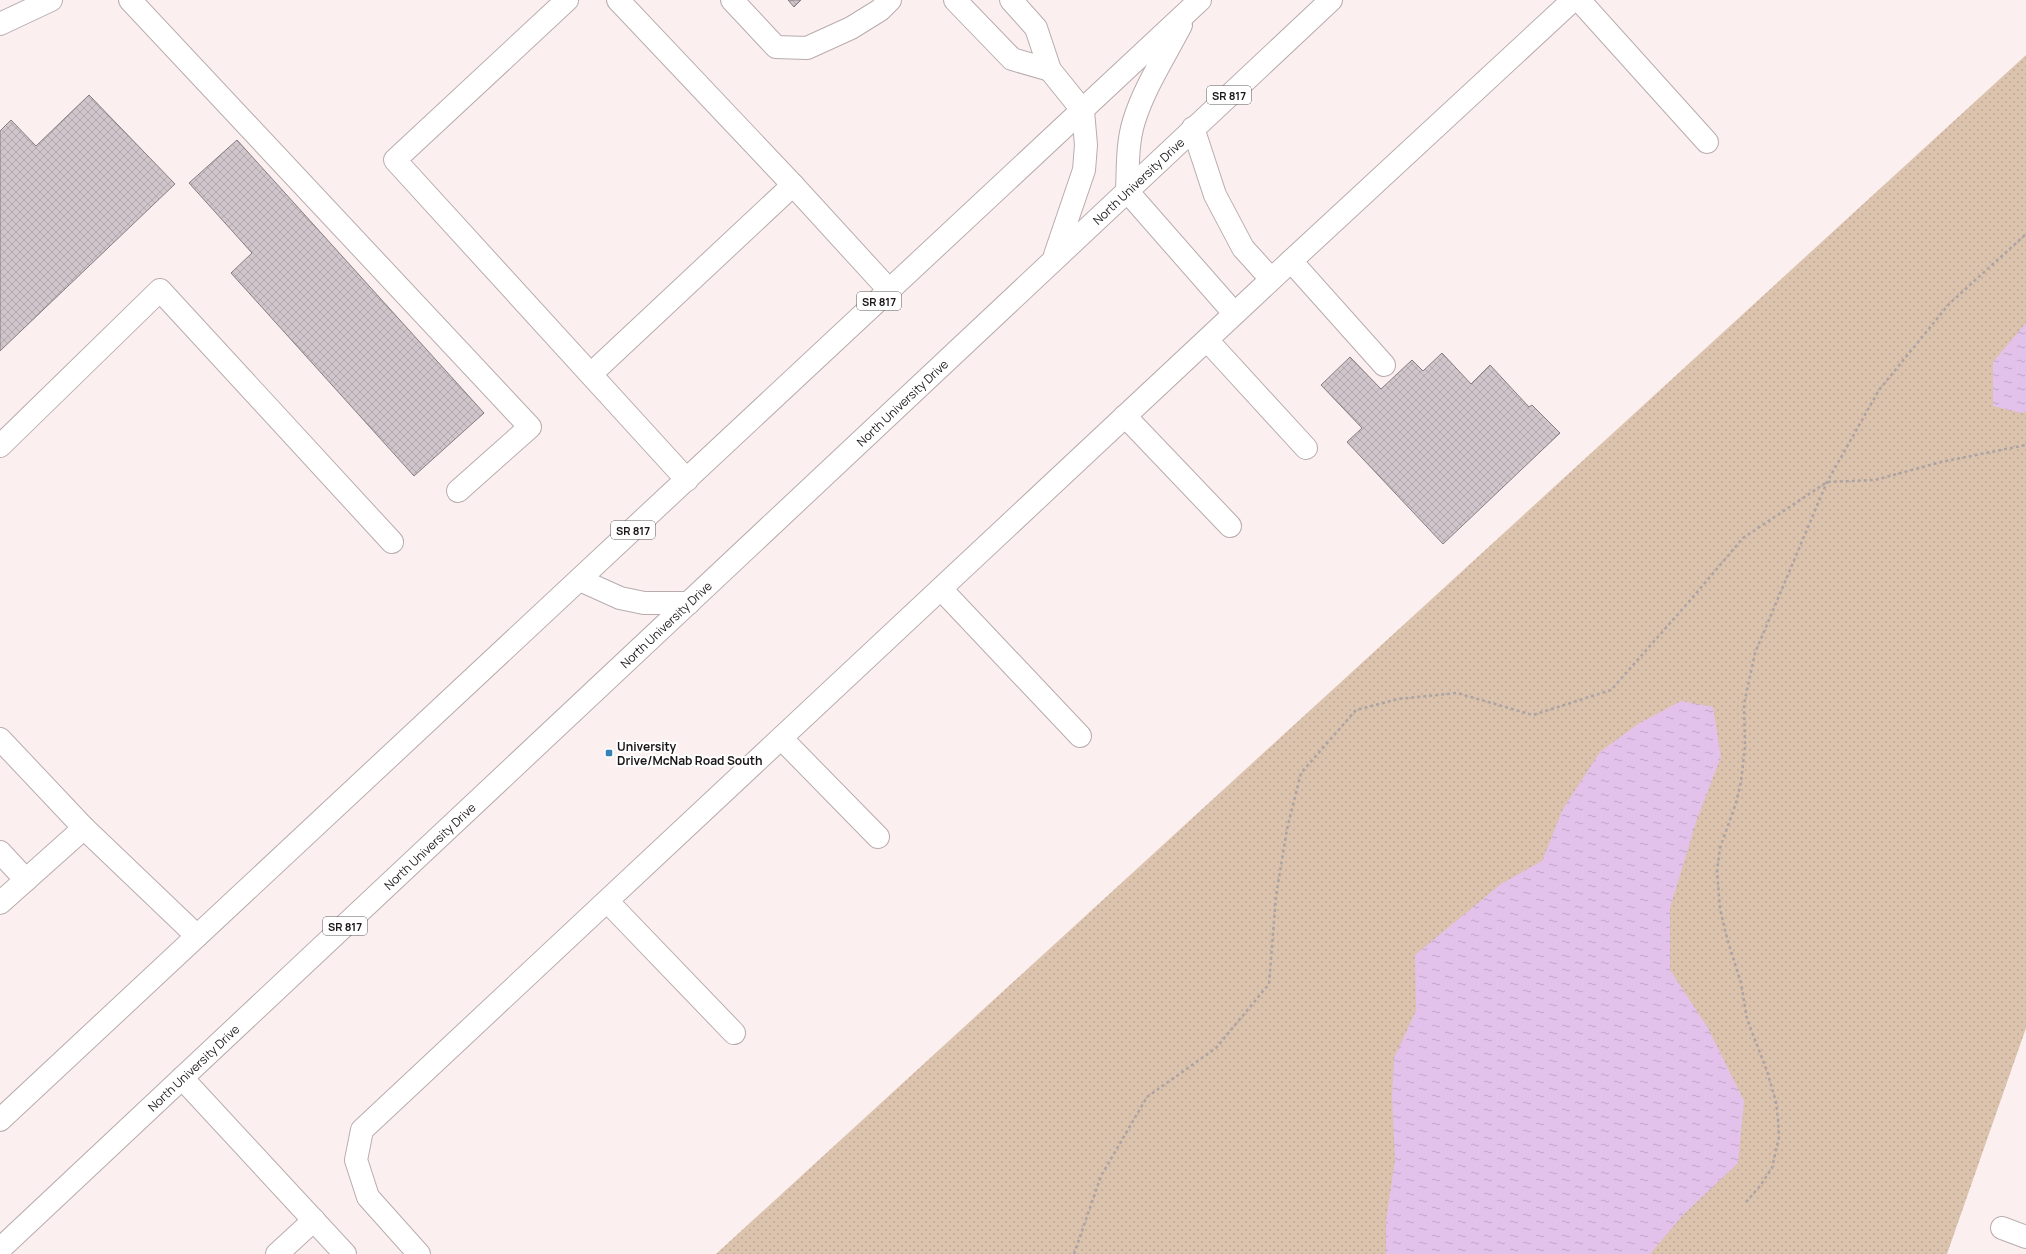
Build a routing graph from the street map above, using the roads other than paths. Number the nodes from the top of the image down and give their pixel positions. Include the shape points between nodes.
1 (51, 0) edge
2 (130, 0) edge
3 (567, 0) edge
4 (618, 0) edge
5 (732, 0) edge
6 (890, 0) edge
7 (954, 0) edge
8 (1011, 0) edge
9 (1331, 0) edge
10 (1573, 0) edge
11 (1579, 0) edge
12 (1195, 5) edge
13 (0, 24) edge
14 (1050, 70) junction
15 (1083, 111) junction
16 (1194, 128) junction
17 (1707, 142) dead end
18 (793, 185) junction
19 (1127, 191) junction
20 (1053, 260) junction
21 (1291, 261) junction
22 (1271, 279) junction
23 (890, 291) junction
24 (1234, 314) junction
25 (1207, 340) junction
26 (1384, 365) dead end
27 (591, 374) junction
28 (1125, 416) junction
29 (0, 446) edge
30 (1306, 448) dead end
31 (687, 480) junction
32 (458, 491) dead end
33 (1230, 526) dead end
34 (392, 542) dead end
35 (580, 580) junction
36 (940, 589) junction
37 (689, 603) junction
38 (1080, 736) dead end
39 (0, 739) edge
40 (782, 739) junction
41 (84, 828) junction
42 (878, 837) dead end
43 (0, 852) edge
44 (26, 880) junction
45 (608, 902) junction
46 (0, 904) edge
47 (197, 936) junction
48 (734, 1033) dead end
49 (182, 1078) junction
50 (0, 1120) edge
51 (314, 1220) junction
52 (2002, 1228) dead end
53 (2026, 1237) edge
54 (0, 1249) edge
55 (277, 1254) edge
56 (345, 1254) edge
57 (419, 1254) edge

1 - 13 main road
2 - 32 main road via 530,427
3 - 27 main road via 395,160
4 - 18 main road
5 - 6 main road via 776,47 807,48 851,28 880,10
7 - 14 main road via 1012,60
8 - 14 main road via 1036,28
9 - 16 main road, North University Drive / SR 817
10 - 21 main road
11 - 17 main road
12 - 15 main road, SR 817
12 - 19 main road via 1146,92 1134,121 1129,147
14 - 15 main road
15 - 20 main road via 1086,145 1084,170
15 - 23 main road, SR 817
16 - 19 main road, North University Drive / SR 817
16 - 22 main road via 1215,195 1243,248
18 - 23 main road
18 - 27 main road
19 - 20 main road, North University Drive / SR 817
19 - 24 main road
20 - 37 main road, North University Drive / SR 817
21 - 22 main road
21 - 26 main road
22 - 24 main road
23 - 31 main road, SR 817
24 - 25 main road
25 - 28 main road
25 - 30 main road
27 - 31 main road
28 - 33 main road
28 - 36 main road
29 - 34 main road via 160,290
31 - 35 main road, SR 817
35 - 37 main road via 620,598 644,603
35 - 47 main road, SR 817
36 - 38 main road
36 - 40 main road
37 - 49 main road, North University Drive / SR 817
39 - 41 main road
40 - 42 main road
40 - 45 main road
41 - 44 main road
41 - 47 main road
43 - 44 main road
44 - 46 main road
45 - 48 main road
45 - 57 main road via 362,1130 356,1160 368,1197
47 - 50 main road, SR 817
49 - 51 main road
49 - 54 main road, North University Drive / SR 817
51 - 55 main road
51 - 56 main road
52 - 53 main road

